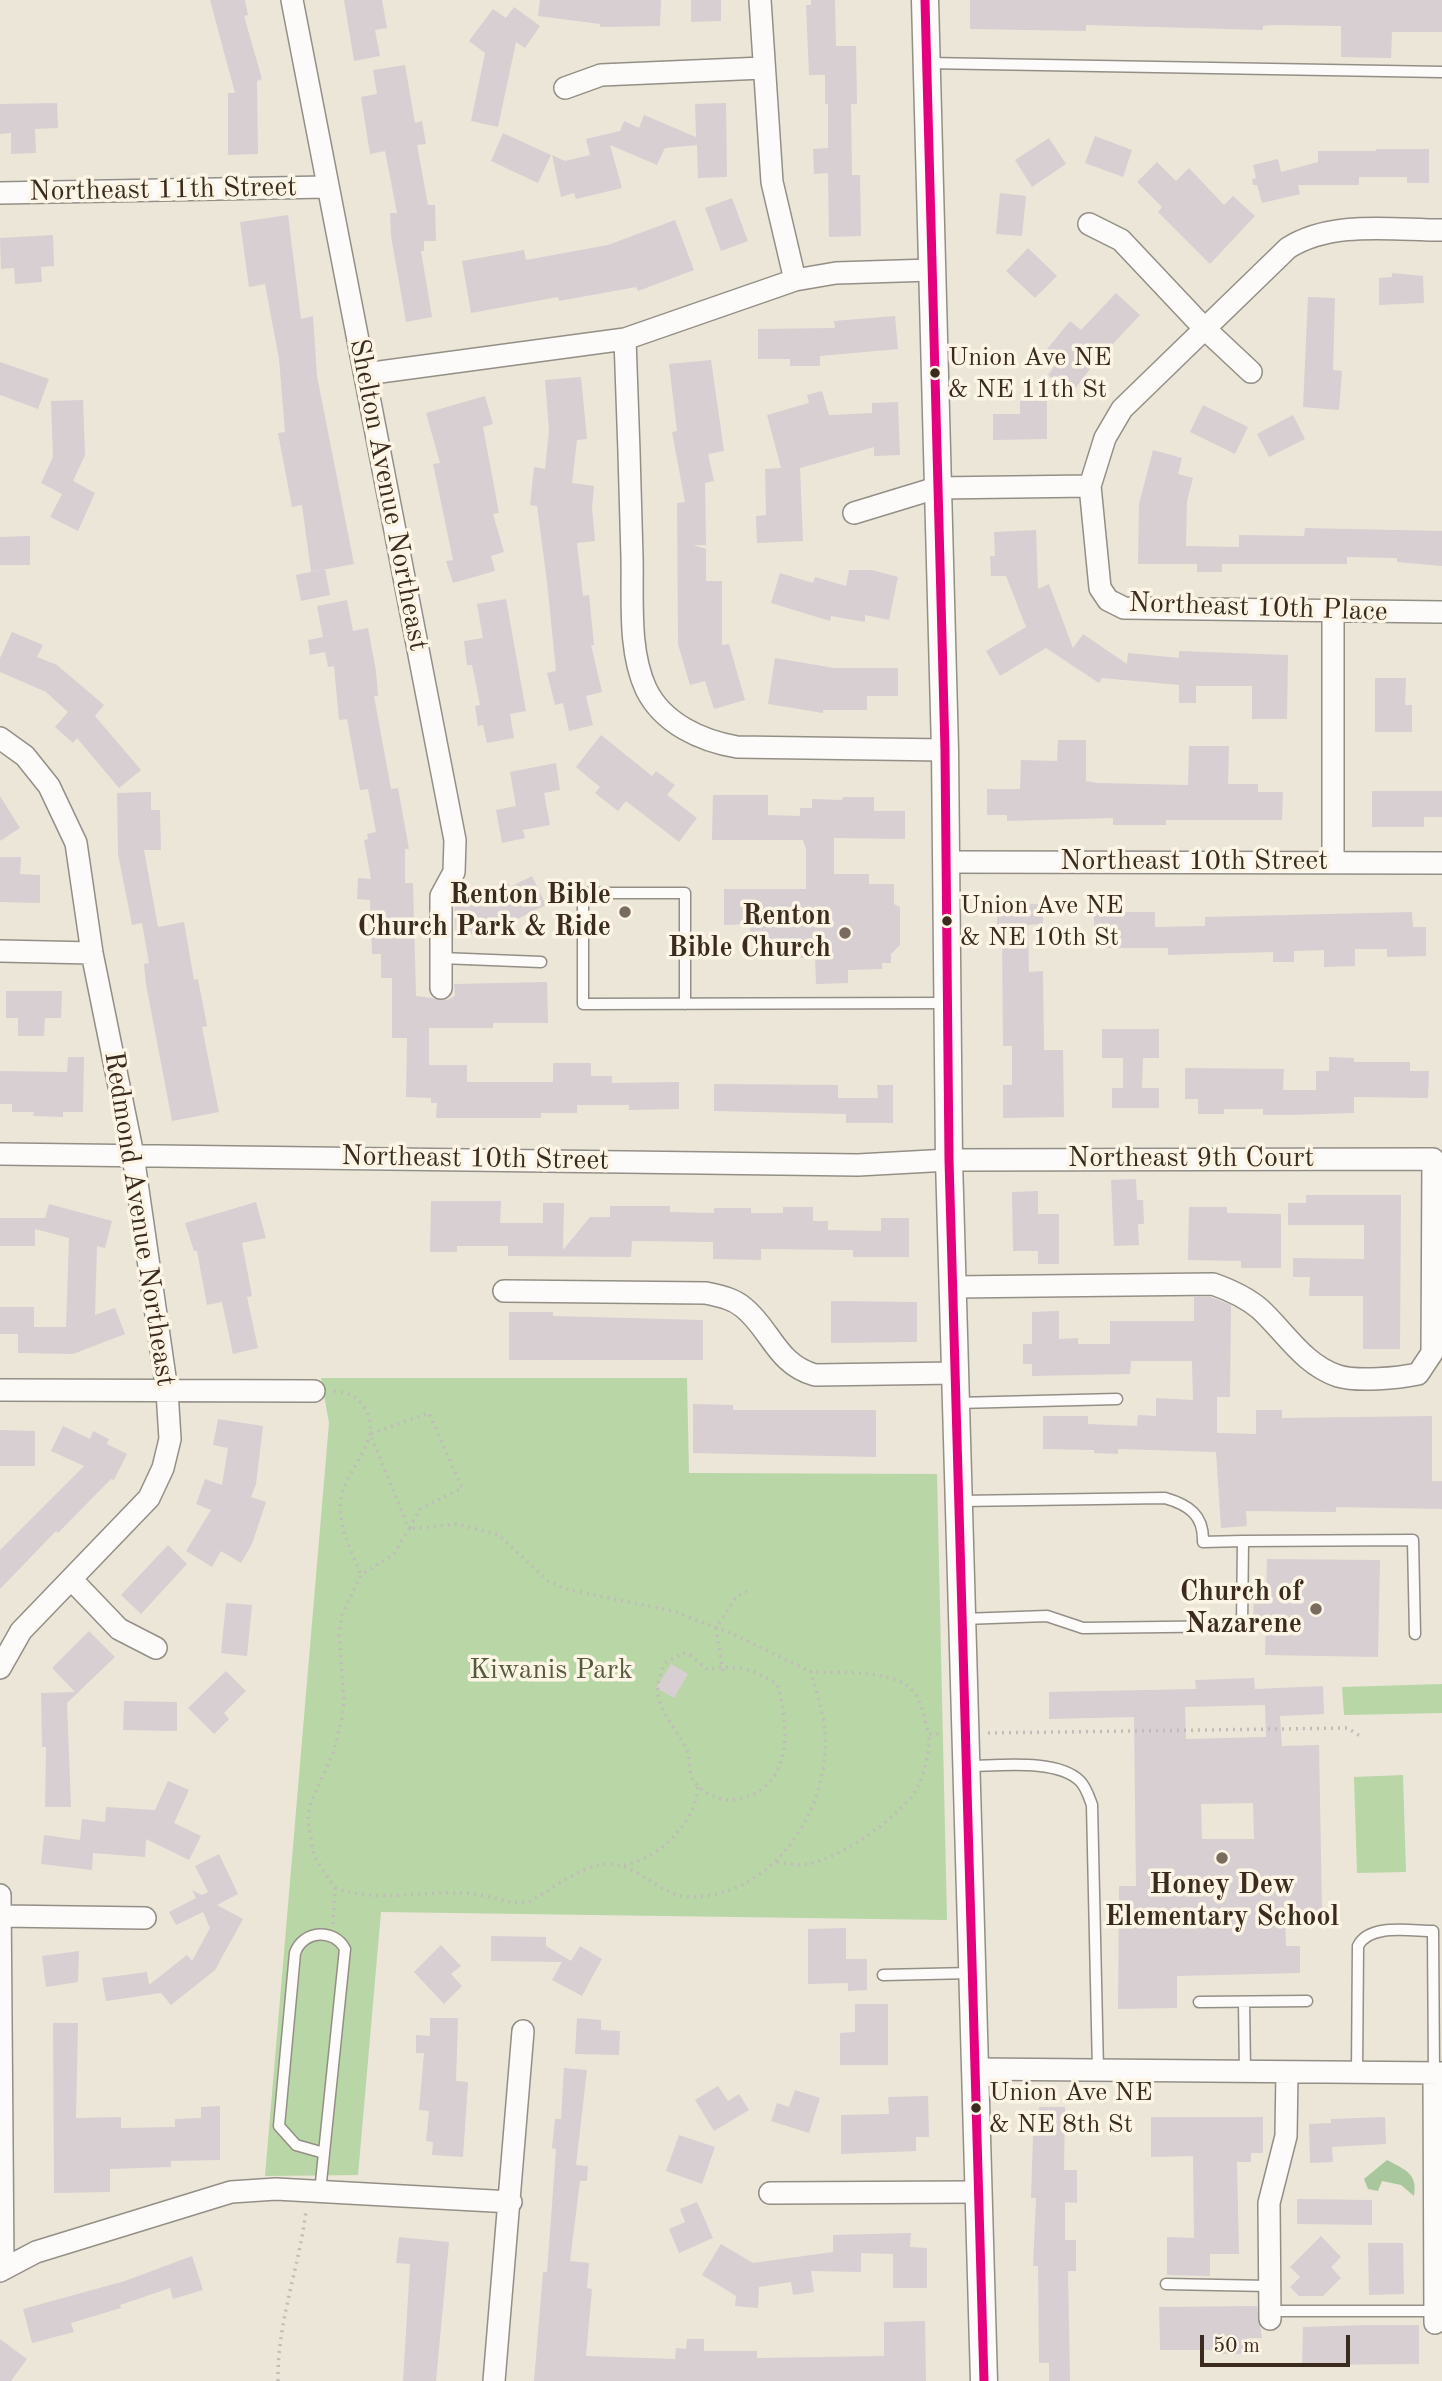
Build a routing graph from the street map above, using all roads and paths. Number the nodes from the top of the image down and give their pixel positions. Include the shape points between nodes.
1 (292, 0) edge
2 (760, 0) edge
3 (925, 0) edge
4 (926, 63) junction
5 (763, 68) junction
6 (1442, 72) edge
7 (565, 88) dead end
8 (326, 187) junction
9 (0, 193) edge
10 (1089, 225) dead end
11 (1442, 230) edge
12 (931, 270) junction
13 (794, 280) junction
14 (1203, 328) junction
15 (625, 339) junction
16 (1251, 372) dead end
17 (365, 374) junction
18 (1090, 486) junction
19 (936, 488) junction
20 (854, 513) dead end
21 (1442, 612) edge
22 (1334, 613) junction
23 (0, 738) edge
24 (945, 750) junction
25 (1334, 861) junction
26 (947, 862) junction
27 (1442, 863) edge
28 (0, 951) edge
29 (93, 953) junction
30 (441, 958) junction
31 (541, 962) dead end
32 (441, 988) dead end
33 (948, 1003) junction
34 (685, 1004) junction
35 (1437, 1153) edge
36 (0, 1154) edge
37 (133, 1155) junction
38 (949, 1160) junction
39 (1437, 1252) edge
40 (954, 1287) junction
41 (504, 1291) dead end
42 (1437, 1357) edge
43 (957, 1373) junction
44 (0, 1390) edge
45 (167, 1391) junction
46 (314, 1391) joint
47 (1117, 1399) dead end
48 (957, 1402) junction
49 (370, 1434) junction
50 (960, 1501) junction
51 (409, 1528) junction
52 (1243, 1541) junction
53 (361, 1575) junction
54 (72, 1580) junction
55 (747, 1591) dead end
56 (963, 1619) junction
57 (716, 1628) junction
58 (1415, 1634) dead end
59 (156, 1648) dead end
60 (0, 1668) edge
61 (722, 1669) junction
62 (811, 1672) junction
63 (988, 1733) dead end
64 (929, 1734) junction
65 (944, 1734) dead end
66 (1362, 1737) dead end
67 (967, 1766) junction
68 (699, 1785) junction
69 (777, 1862) junction
70 (622, 1866) junction
71 (335, 1888) junction
72 (0, 1895) edge
73 (1, 1916) edge
74 (145, 1917) dead end
75 (333, 1936) junction
76 (972, 1973) junction
77 (883, 1975) dead end
78 (1307, 2001) dead end
79 (1199, 2002) dead end
80 (1244, 2002) junction
81 (523, 2031) dead end
82 (975, 2069) junction
83 (1098, 2070) junction
84 (1245, 2072) junction
85 (1287, 2072) junction
86 (1357, 2073) junction
87 (1438, 2073) edge
88 (324, 2153) junction
89 (314, 2192) junction
90 (977, 2192) junction
91 (770, 2193) dead end
92 (511, 2202) junction
93 (1438, 2236) edge
94 (1, 2269) edge
95 (1166, 2284) dead end
96 (1269, 2286) junction
97 (1276, 2315) joint
98 (1435, 2317) joint
99 (278, 2381) edge
100 (494, 2381) edge
101 (984, 2381) edge

1 - 8 street, Shelton Avenue Northeast
2 - 5 street
3 - 4 street
4 - 6 lane
4 - 12 street
5 - 7 street via 601,75
5 - 13 street via 772,182
8 - 9 street, Northeast 11th Street
8 - 17 street, Shelton Avenue Northeast
10 - 14 street via 1121,240
11 - 14 street via 1339,230 1305,237
12 - 13 street via 836,273
12 - 19 street
13 - 15 street
14 - 16 street
14 - 18 street via 1122,409 1105,438
15 - 17 street
15 - 24 street via 635,635 646,689 660,709 712,743 737,747
17 - 30 street, Shelton Avenue Northeast via 455,840 454,872 441,896
18 - 19 street
18 - 22 street, Northeast 10th Place via 1100,588 1108,600 1144,611
19 - 20 street
19 - 24 street
21 - 22 street, Northeast 10th Place
22 - 25 street
23 - 29 street, Redmond Avenue Northeast via 25,756 49,786 76,843
24 - 26 street
25 - 26 street, Northeast 10th Street
25 - 27 street, Northeast 10th Street
26 - 33 street
28 - 29 street
29 - 37 street, Redmond Avenue Northeast
30 - 31 lane
30 - 32 street, Shelton Avenue Northeast
33 - 34 lane
33 - 38 street
34 - 34 lane via 583,1004 583,893 685,893
35 - 38 street, Northeast 9th Court
35 - 39 street
36 - 37 street, Northeast 10th Street
37 - 38 street, Northeast 10th Street via 858,1165
37 - 45 street, Redmond Avenue Northeast
38 - 40 street
39 - 42 street
40 - 42 street via 1213,1284 1259,1308 1296,1348 1339,1376 1418,1374
40 - 43 street
41 - 43 street via 706,1293 744,1307 796,1370 815,1375
43 - 48 street
44 - 45 street
45 - 46 street
45 - 54 street, Redmond Avenue Northeast via 170,1439 149,1498
46 - 49 path via 348,1393 356,1398 369,1416
47 - 48 lane
48 - 50 street
49 - 51 path
49 - 51 path via 429,1413 462,1488 420,1509
49 - 53 path via 348,1474 340,1512
50 - 52 lane via 1165,1498 1187,1504 1204,1528 1203,1542
50 - 56 street
51 - 53 path via 393,1555
51 - 57 path via 457,1524 499,1535 548,1581 565,1589 673,1611
52 - 56 lane via 1242,1626 1083,1628 1047,1616
52 - 58 lane via 1413,1540
53 - 71 path via 348,1597 339,1633 344,1700 339,1737 310,1805 308,1821 314,1856
54 - 59 street via 119,1629
54 - 60 street, Redmond Avenue Northeast via 21,1631
55 - 57 path via 736,1597
56 - 67 street
57 - 61 path
57 - 62 path
61 - 68 path via 708,1670 690,1655 674,1655 665,1662 657,1685 657,1699 686,1747 689,1770
61 - 68 path via 746,1669 777,1684 786,1726 781,1763 776,1777 750,1797 730,1801 713,1797
62 - 64 path via 864,1673 903,1681 917,1695
62 - 69 path via 825,1724 823,1770 804,1824
63 - 66 path via 1348,1728
64 - 65 path
64 - 69 path via 929,1754 917,1788 890,1820 840,1853 801,1866
67 - 76 street
67 - 83 lane via 1039,1765 1070,1774 1087,1791 1093,1805
68 - 70 path via 692,1811 676,1833 639,1863
69 - 70 path via 751,1883 686,1897
70 - 71 path via 587,1868 520,1904 463,1893 358,1894
71 - 75 path
72 - 73 street
73 - 74 street
73 - 94 street
75 - 88 lane via 345,1949
75 - 88 lane via 307,1936 299,1941 295,1953 279,2126 296,2145
76 - 77 lane
76 - 82 street
78 - 80 lane
79 - 80 lane
80 - 84 lane
81 - 92 street
82 - 83 street
82 - 90 street
83 - 84 street
84 - 85 street
85 - 86 street
85 - 96 street via 1286,2136 1269,2203
86 - 87 street
86 - 87 lane via 1358,1946 1372,1932 1433,1931
87 - 93 street
88 - 89 lane
89 - 92 street
89 - 94 street via 231,2192 36,2252
89 - 99 path via 280,2334
90 - 91 street
90 - 101 street
92 - 100 street
93 - 98 street
95 - 96 lane
96 - 97 street
97 - 98 lane

